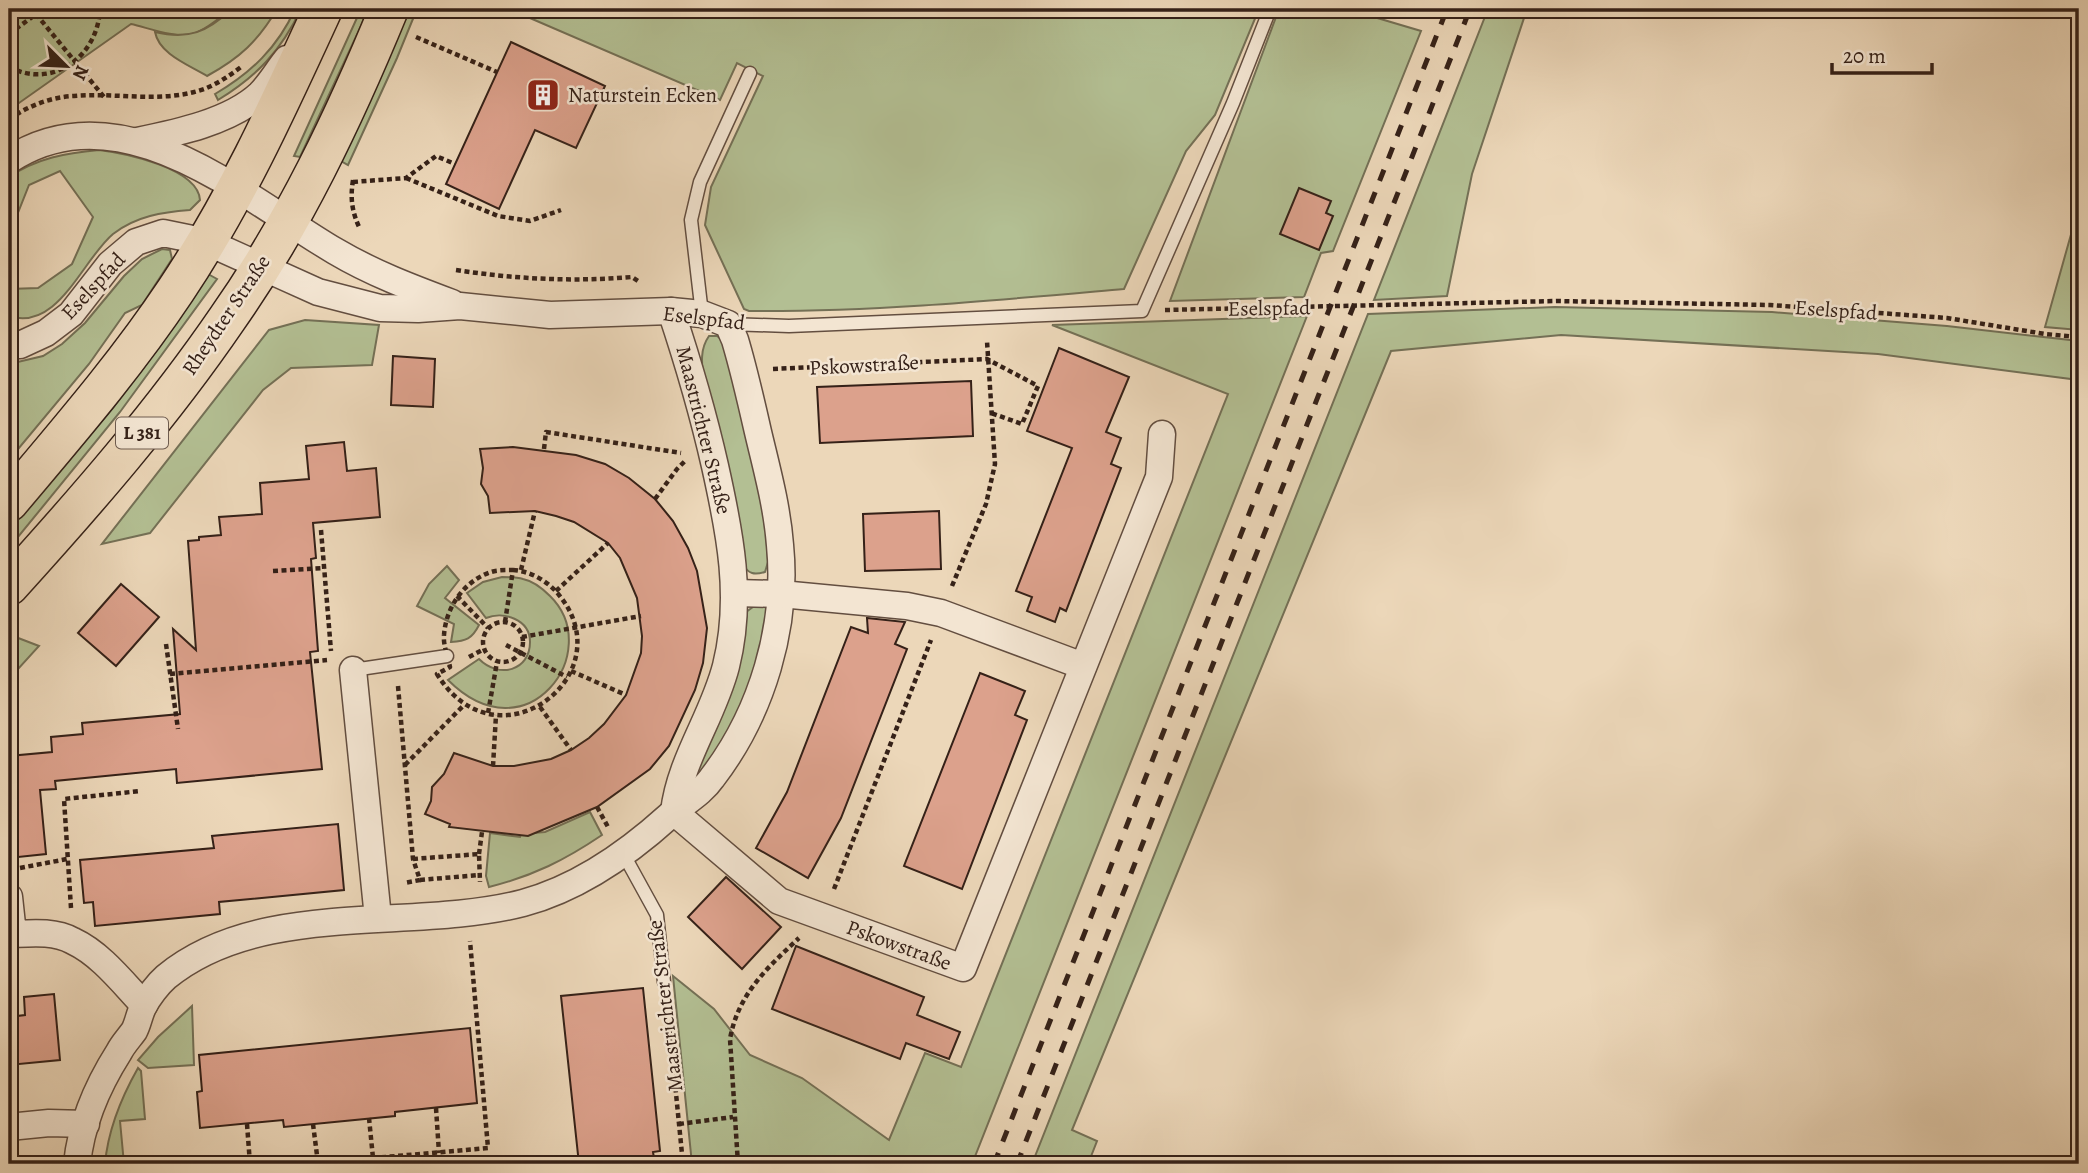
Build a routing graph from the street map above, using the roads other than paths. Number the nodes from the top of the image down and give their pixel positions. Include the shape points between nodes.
1 (323, 9) edge
2 (389, 9) edge
3 (1270, 9) edge
4 (750, 73) dead end
5 (137, 141) junction
6 (9, 160) edge
7 (237, 188) junction
8 (287, 222) junction
9 (206, 242) junction
10 (260, 267) junction
11 (460, 306) junction
12 (671, 311) junction
13 (702, 314) junction
14 (728, 324) junction
15 (9, 344) edge
16 (1162, 434) dead end
17 (9, 502) edge
18 (9, 586) edge
19 (735, 593) junction
20 (780, 593) junction
21 (447, 656) road end
22 (1083, 667) junction
23 (354, 678) joint
24 (674, 812) junction
25 (624, 855) junction
26 (9, 898) edge
27 (379, 918) junction
28 (664, 982) road end
29 (144, 1004) junction
30 (86, 1124) junction
31 (9, 1128) edge
32 (77, 1164) edge

1 - 5 street, Eselspfad via 259,94 207,123
1 - 7 main road, L 381
2 - 8 main road, Rheydter Straße / L 381
3 - 14 lane, Eselspfad via 1143,311 789,326
4 - 13 lane via 700,182 691,220
5 - 6 street, Eselspfad via 104,135 72,137 41,144
5 - 7 street, Eselspfad
7 - 8 street, Eselspfad
7 - 9 main road, L 381
8 - 10 main road, Rheydter Straße / L 381
8 - 11 street, Eselspfad via 352,261
9 - 10 street, Eselspfad
9 - 15 street, Eselspfad via 163,233 136,242 110,264 71,314 46,333 20,345
9 - 17 main road, L 381 via 107,386
10 - 11 street, Eselspfad via 318,292 380,308
10 - 18 main road, Rheydter Straße / L 381 via 151,422
11 - 12 street, Eselspfad via 550,314
12 - 13 street, Eselspfad
12 - 19 street, Maastrichter Straße via 691,371 729,527
13 - 14 street, Eselspfad
14 - 20 street via 775,503
16 - 22 street, Pskowstraße via 1159,477
19 - 20 street
19 - 24 street, Maastrichter Straße via 726,666 704,729 685,765
20 - 22 street via 941,613
20 - 24 street via 776,637 751,713 711,781
21 - 23 lane
22 - 24 street, Pskowstraße via 963,968 779,901
23 - 27 street
24 - 25 street
25 - 27 street via 526,902 475,912
25 - 28 lane, Maastrichter Straße via 657,915
26 - 29 street via 13,934 40,933 74,941
27 - 29 street via 240,938 198,956 165,979
29 - 30 street via 135,1029 98,1091
30 - 31 street
30 - 32 street

